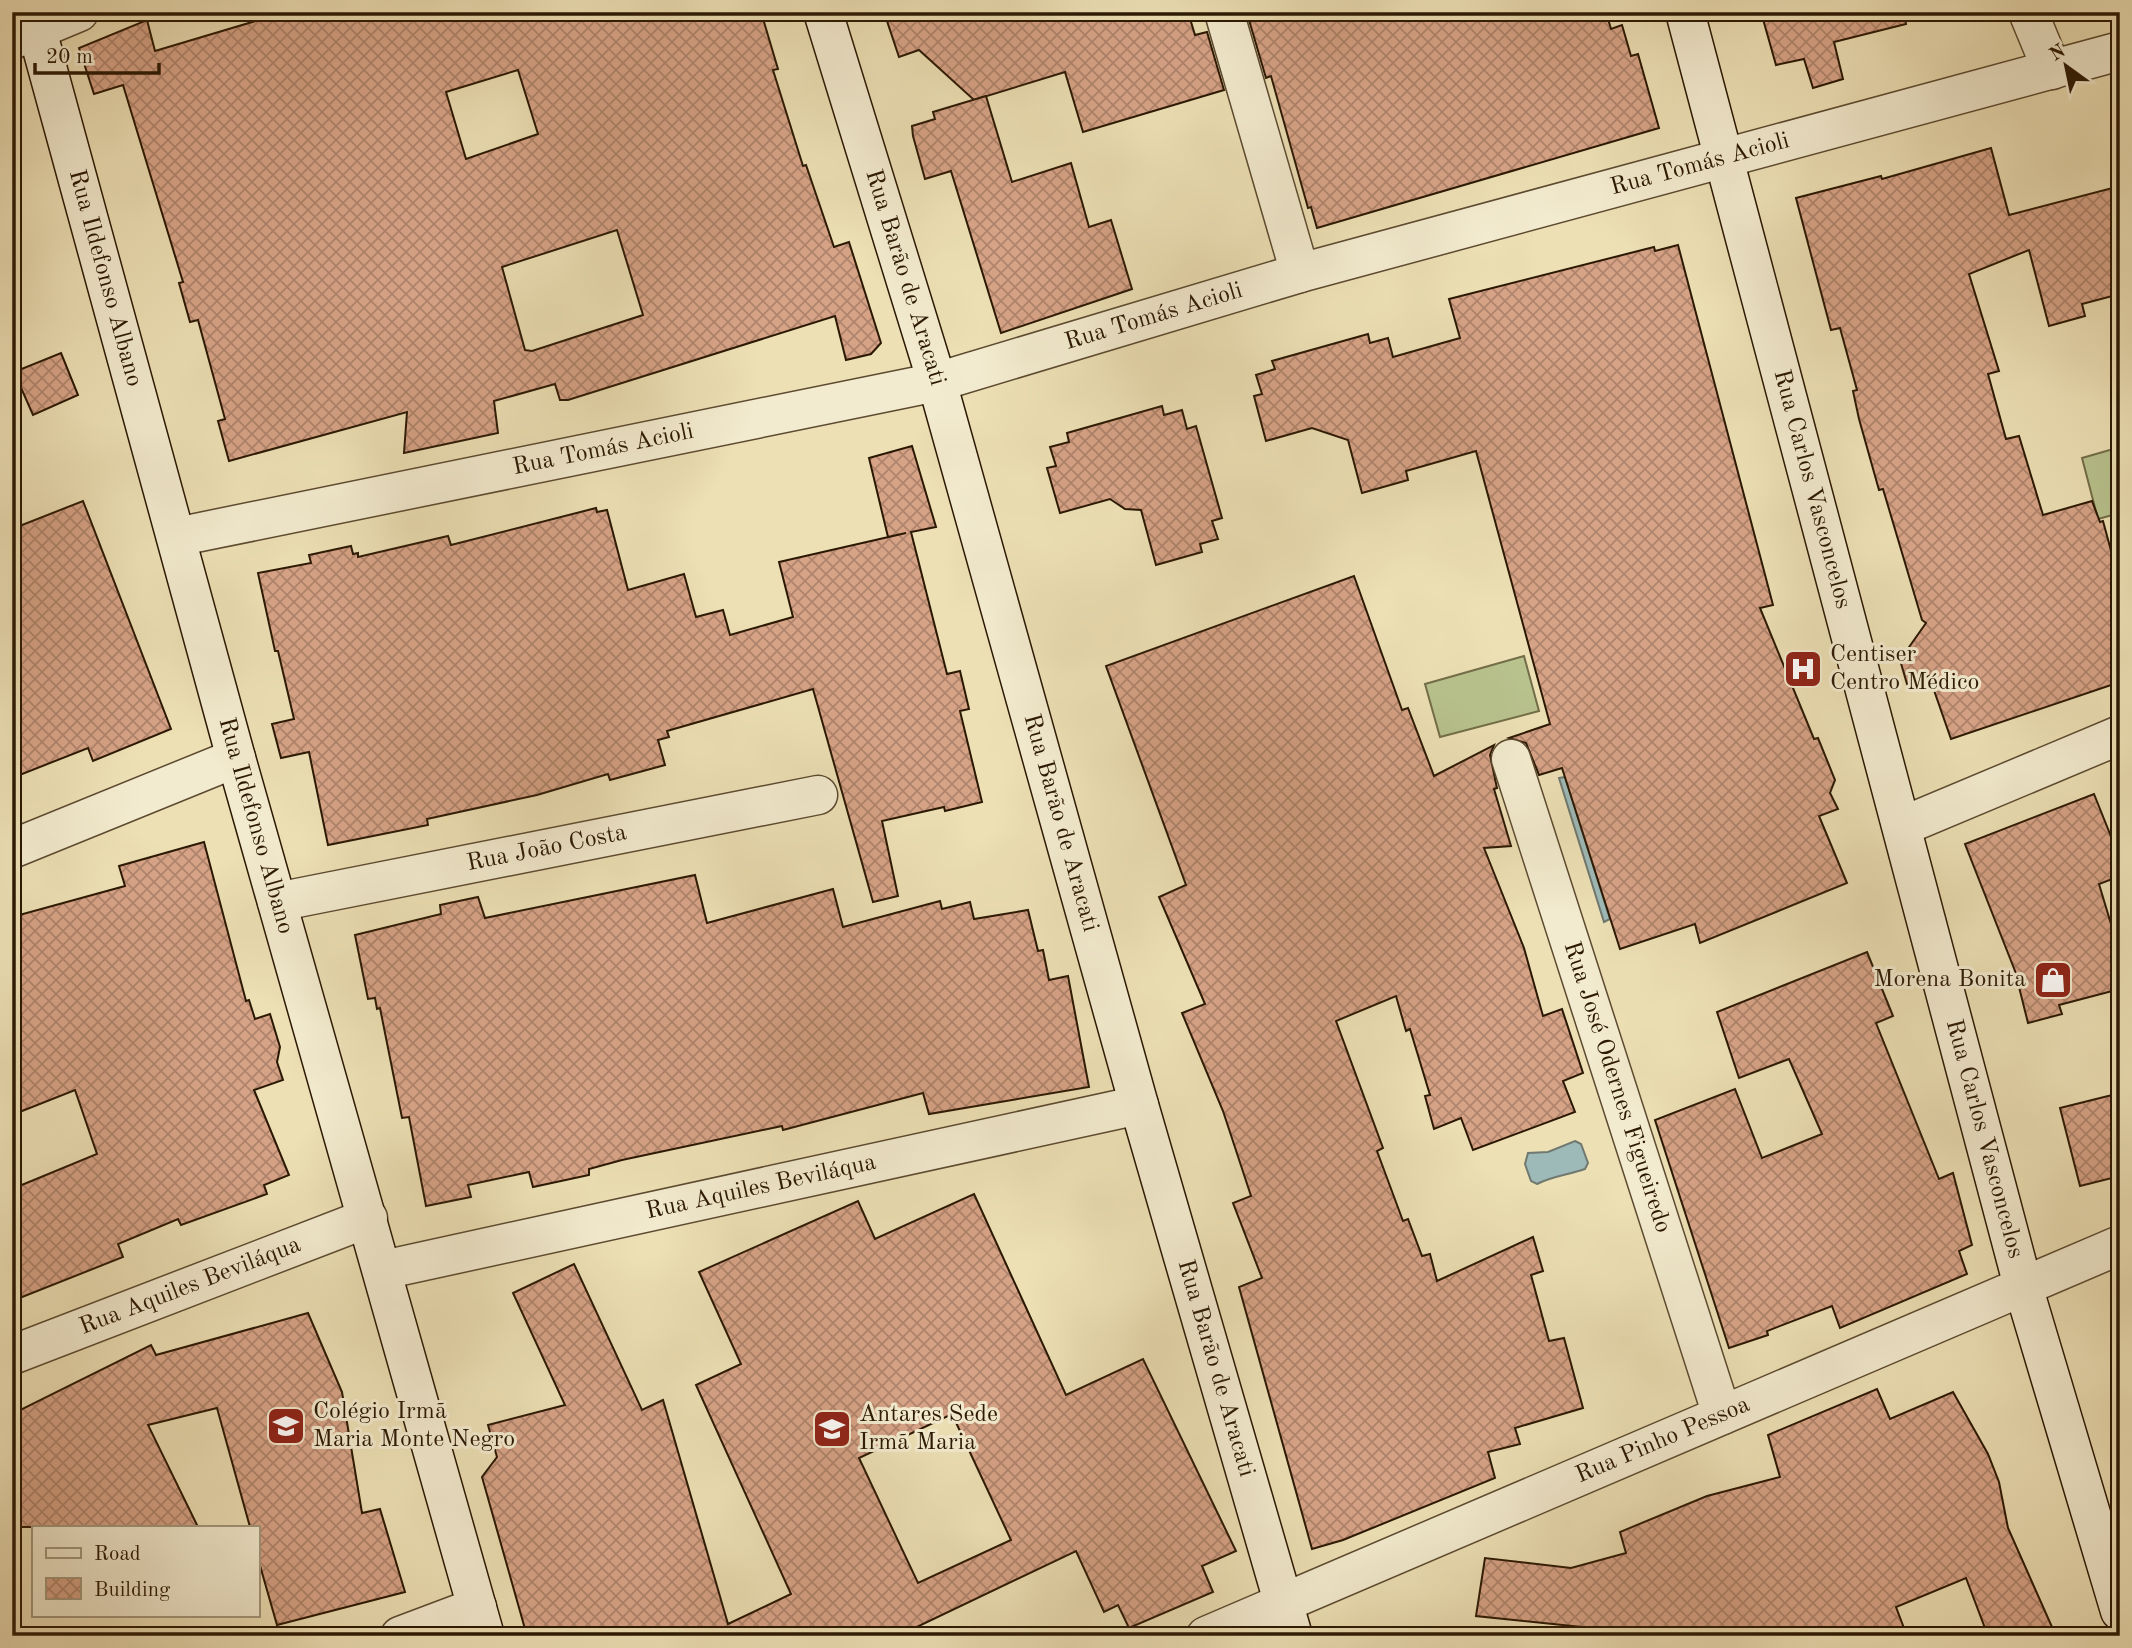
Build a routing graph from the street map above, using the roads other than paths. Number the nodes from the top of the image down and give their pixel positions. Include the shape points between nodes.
1 (79, 12) edge
2 (823, 12) edge
3 (1224, 12) edge
4 (1685, 12) edge
5 (2028, 12) edge
6 (27, 27) edge
7 (2120, 51) edge
8 (2052, 70) junction
9 (1723, 156) junction
10 (1300, 273) junction
11 (937, 382) junction
12 (176, 537) junction
13 (2120, 736) edge
14 (236, 758) junction
15 (1511, 759) dead end
16 (818, 795) dead end
17 (1903, 826) junction
18 (12, 849) edge
19 (276, 902) junction
20 (1139, 1105) junction
21 (368, 1218) junction
22 (2120, 1245) edge
23 (383, 1270) junction
24 (2023, 1286) junction
25 (12, 1355) edge
26 (1721, 1415) junction
27 (2120, 1611) edge
28 (1288, 1619) edge
29 (481, 1621) edge
30 (400, 1636) edge
31 (1206, 1636) edge

1 - 6 street
2 - 11 street, Rua Barão de Aracati
3 - 10 street
4 - 9 street, Rua Carlos Vasconcelos
5 - 8 street
6 - 12 street, Rua Ildefonso Albano
7 - 8 street, Rua Tomás Acioli
8 - 9 street, Rua Tomás Acioli
9 - 10 street, Rua Tomás Acioli
9 - 17 street, Rua Carlos Vasconcelos
10 - 11 street, Rua Tomás Acioli
11 - 12 street, Rua Tomás Acioli
11 - 20 street, Rua Barão de Aracati
12 - 14 street, Rua Ildefonso Albano
13 - 17 street
14 - 18 street
14 - 19 street, Rua Ildefonso Albano
15 - 26 street, Rua José Odernes Figueiredo
16 - 19 street, Rua João Costa
17 - 24 street, Rua Carlos Vasconcelos
19 - 21 street, Rua Ildefonso Albano
20 - 23 street, Rua Aquiles Beviláqua
20 - 28 street, Rua Barão de Aracati
21 - 23 street, Rua Ildefonso Albano
21 - 25 street, Rua Aquiles Beviláqua
22 - 24 street, Rua Pinho Pessoa
23 - 29 street, Rua Ildefonso Albano
24 - 26 street, Rua Pinho Pessoa
24 - 27 street, Rua Carlos Vasconcelos
26 - 28 street, Rua Pinho Pessoa
28 - 31 street, Rua Pinho Pessoa
29 - 30 street

